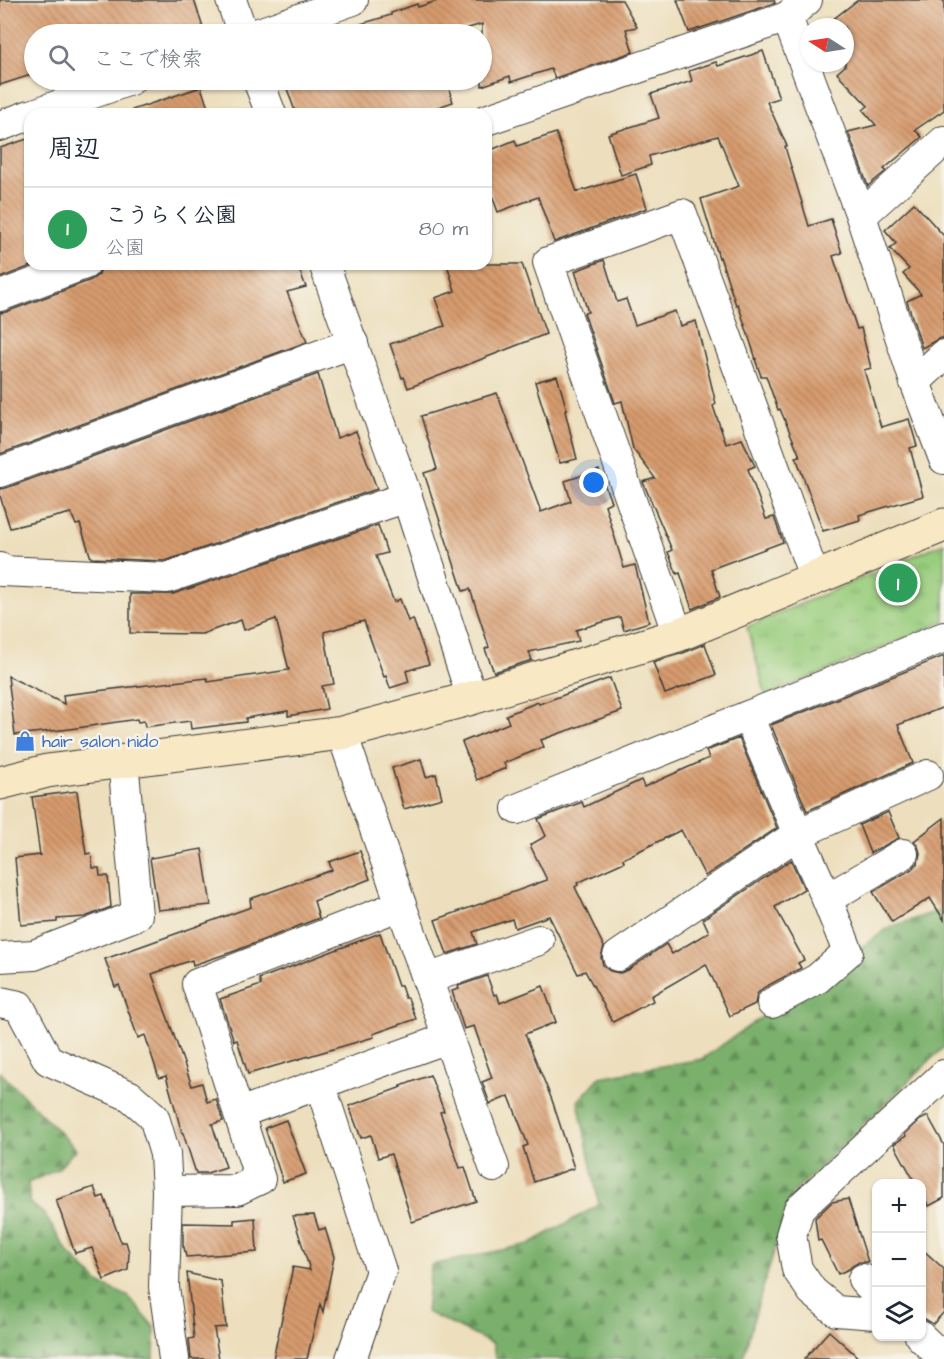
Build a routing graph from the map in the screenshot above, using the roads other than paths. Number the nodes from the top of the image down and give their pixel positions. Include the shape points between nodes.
1 (231, 0) edge
2 (353, 0) edge
3 (797, 8) edge
4 (239, 24) edge
5 (285, 24) edge
6 (102, 90) edge
7 (262, 90) edge
8 (52, 108) edge
9 (269, 108) edge
10 (24, 118) edge
11 (492, 118) edge
12 (0, 126) edge
13 (944, 141) edge
14 (861, 216) junction
15 (69, 270) edge
16 (326, 270) edge
17 (0, 296) edge
18 (353, 344) junction
19 (944, 355) edge
20 (915, 382) junction
21 (944, 459) edge
22 (0, 472) edge
23 (407, 497) junction
24 (944, 525) edge
25 (0, 568) edge
26 (815, 579) junction
27 (678, 635) junction
28 (944, 637) edge
29 (472, 698) junction
30 (748, 716) junction
31 (342, 733) junction
32 (123, 760) junction
33 (928, 775) dead end
34 (0, 783) edge
35 (517, 809) dead end
36 (798, 834) junction
37 (903, 854) dead end
38 (827, 899) junction
39 (400, 905) junction
40 (539, 940) dead end
41 (618, 956) dead end
42 (0, 957) edge
43 (427, 979) junction
44 (0, 1002) edge
45 (772, 1003) dead end
46 (448, 1038) junction
47 (944, 1075) edge
48 (320, 1084) junction
49 (239, 1113) junction
50 (494, 1167) dead end
51 (167, 1191) junction
52 (872, 1314) edge
53 (925, 1341) edge
54 (174, 1359) edge
55 (351, 1359) edge
56 (944, 1359) edge

1 - 4 street
2 - 5 street
3 - 11 street
3 - 14 street
6 - 8 street
7 - 9 street
10 - 12 street
13 - 14 street
14 - 20 street
15 - 17 street
16 - 18 street
18 - 22 street
18 - 23 street
19 - 20 street
20 - 21 street
23 - 25 street via 167,578
23 - 29 street
24 - 26 street
26 - 27 street
26 - 27 street via 682,214 548,262
27 - 29 street
28 - 30 street
29 - 31 street
30 - 35 street
30 - 36 street
31 - 32 street
31 - 39 street
32 - 34 street via 47,771
32 - 42 street via 137,915 34,955
33 - 36 street
36 - 38 street
36 - 41 street
37 - 38 street
38 - 45 street via 848,952 817,979
39 - 43 street
39 - 49 street via 196,984
40 - 43 street
43 - 46 street
44 - 51 street via 19,1006 48,1060 130,1096 154,1117 165,1154
46 - 48 street
46 - 50 street
47 - 52 street via 799,1209 790,1235 798,1269 812,1291 836,1311
48 - 49 street
48 - 55 street via 381,1271
49 - 51 street via 260,1179 237,1190
51 - 54 street via 164,1287
53 - 56 street

